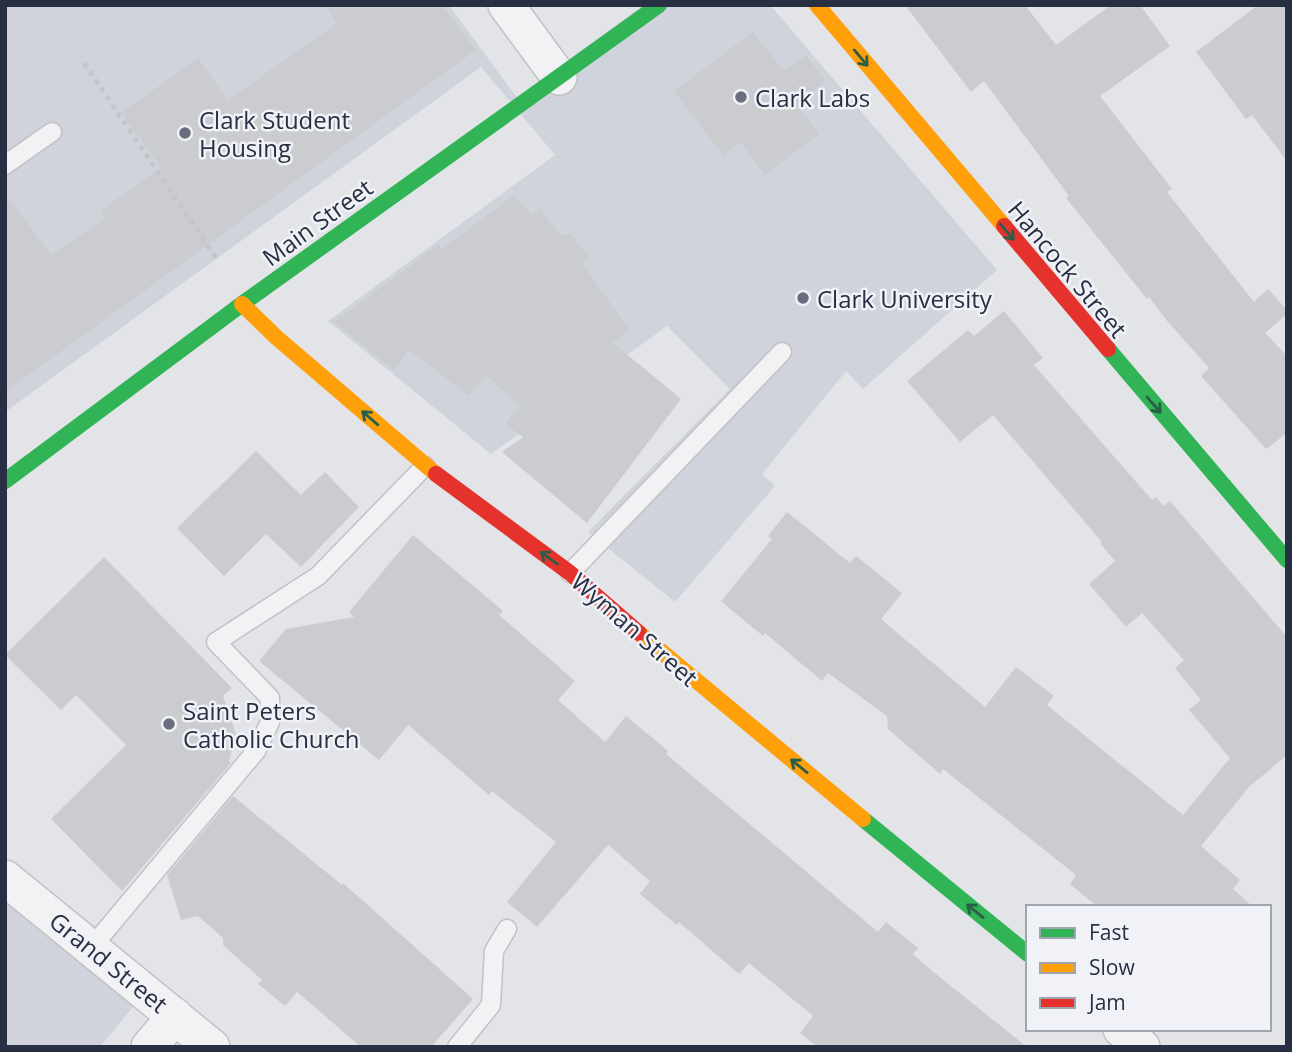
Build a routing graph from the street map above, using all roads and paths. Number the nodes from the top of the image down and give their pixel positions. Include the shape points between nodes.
1 (506, 5) edge
2 (659, 5) edge
3 (817, 5) edge
4 (84, 63) dead end
5 (559, 77) junction
6 (52, 132) dead end
7 (5, 165) edge
8 (216, 258) dead end
9 (242, 303) junction
10 (782, 352) dead end
11 (425, 466) junction
12 (7, 476) edge
13 (1287, 560) edge
14 (570, 573) junction
15 (5, 878) edge
16 (507, 929) dead end
17 (91, 948) junction
18 (1026, 952) edge
19 (175, 1017) junction
20 (1123, 1031) edge
21 (149, 1047) edge
22 (212, 1047) edge
23 (457, 1047) edge
24 (1142, 1047) edge

1 - 5 street
2 - 5 street, Main Street
3 -> 13 street, Hancock Street
4 - 8 path
5 - 9 street, Main Street
6 - 7 lane
11 -> 9 street, Wyman Street
9 - 12 street, Main Street
10 - 14 lane
14 -> 11 street, Wyman Street
11 - 17 lane via 318,576 216,642 270,698 270,722 256,751
18 -> 14 street, Wyman Street
15 - 17 street, Grand Street
16 - 23 lane via 494,951 493,1000
17 - 19 street, Grand Street
19 - 21 street
19 - 22 street, Grand Street
20 - 24 street

